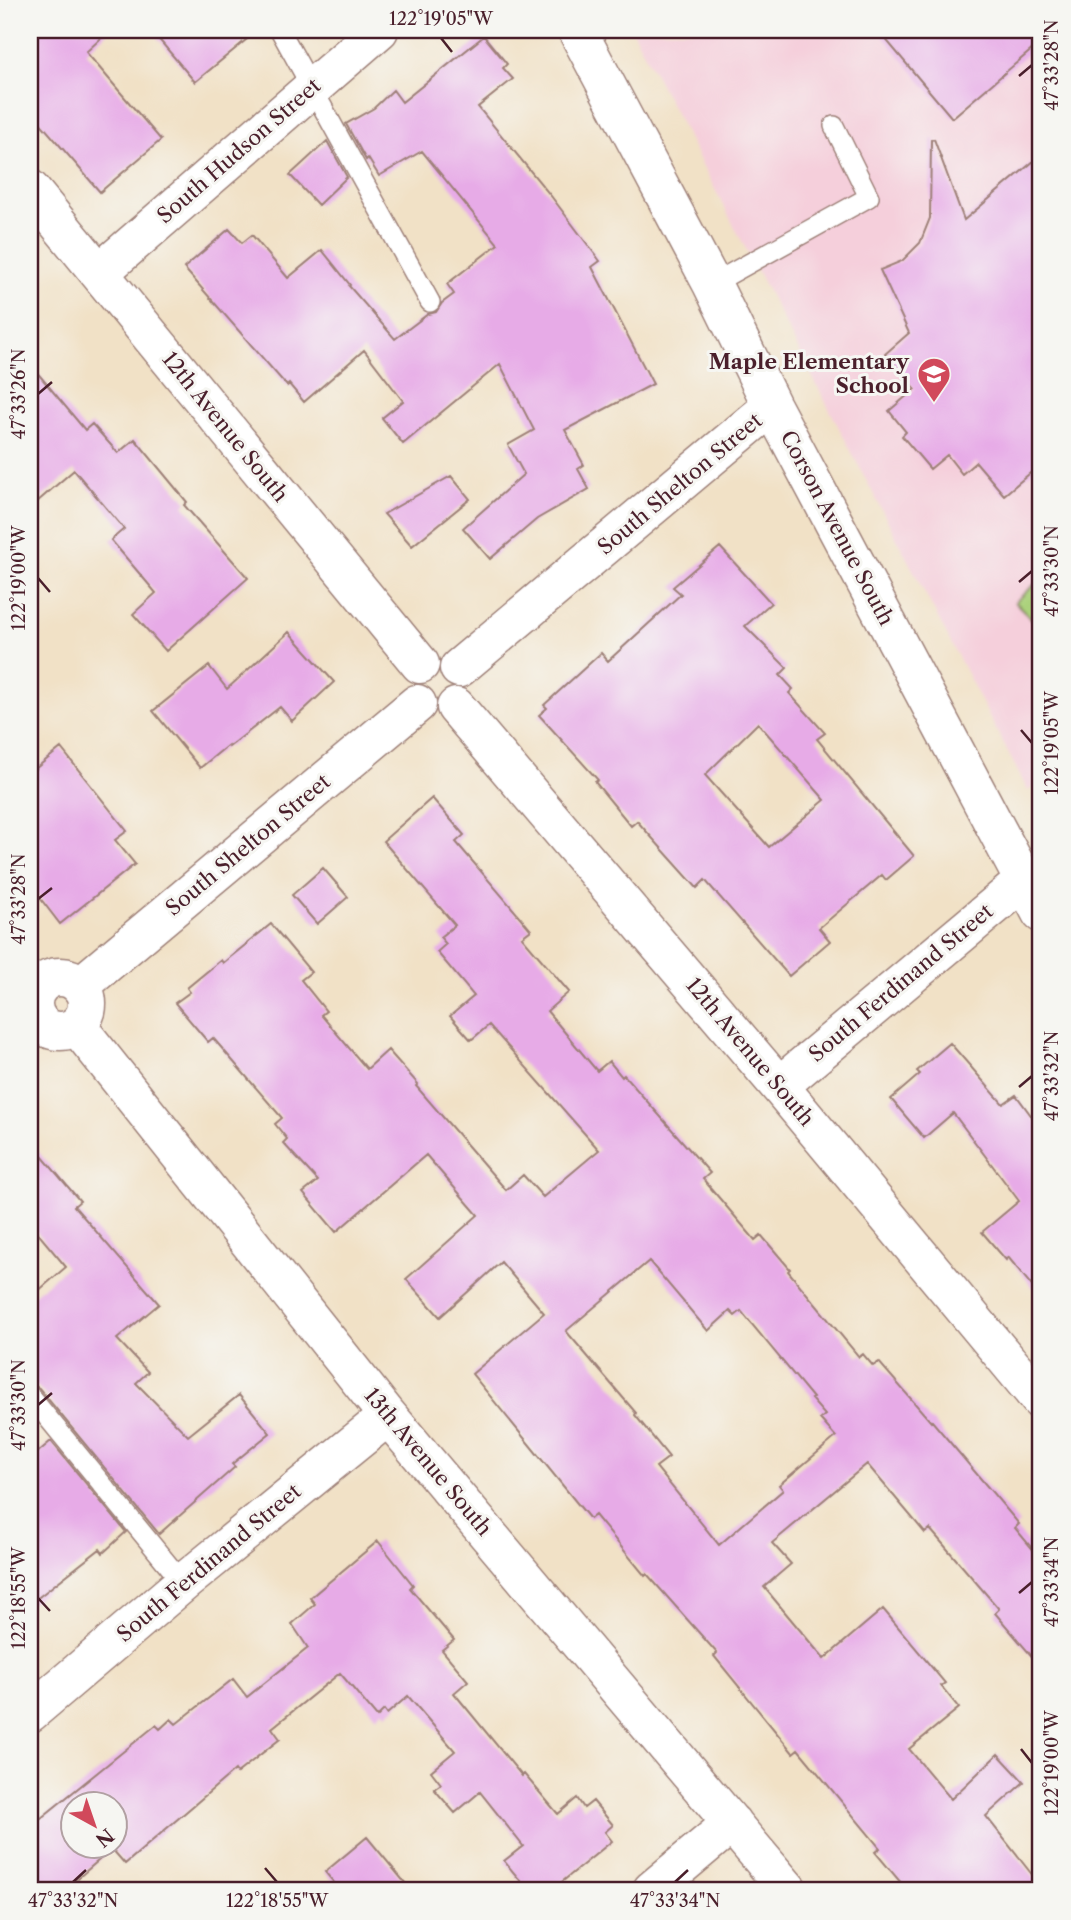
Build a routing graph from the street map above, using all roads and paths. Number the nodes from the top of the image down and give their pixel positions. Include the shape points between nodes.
1 (281, 30) edge
2 (379, 30) edge
3 (577, 30) edge
4 (311, 87) junction
5 (834, 126) dead end
6 (30, 190) edge
7 (99, 273) junction
8 (712, 284) junction
9 (429, 302) dead end
10 (772, 407) junction
11 (420, 664) junction
12 (459, 668) junction
13 (417, 704) junction
14 (456, 707) junction
15 (1035, 886) edge
16 (36, 976) edge
17 (80, 986) junction
18 (34, 1025) edge
19 (77, 1026) junction
20 (779, 1086) junction
21 (30, 1396) edge
22 (1041, 1401) edge
23 (388, 1416) junction
24 (183, 1583) junction
25 (30, 1713) edge
26 (732, 1823) junction
27 (652, 1890) edge
28 (788, 1890) edge

1 - 4 lane
2 - 4 street, South Hudson Street
3 - 8 street, Corson Avenue South
4 - 7 street, South Hudson Street
4 - 9 lane
5 - 8 lane via 869,197
6 - 7 street, 12th Avenue South
7 - 11 street, 12th Avenue South
8 - 10 street, Corson Avenue South
10 - 12 street, South Shelton Street
10 - 15 street, Corson Avenue South
11 - 12 street via 442,657
11 - 13 street via 410,681
12 - 14 street via 465,690
13 - 14 street via 438,713
13 - 17 street, South Shelton Street
14 - 20 street, 12th Avenue South
15 - 20 street, South Ferdinand Street
16 - 17 street via 66,978
16 - 18 street
17 - 19 street via 87,1006
18 - 19 street via 57,1032
19 - 23 street, 13th Avenue South
20 - 22 street, 12th Avenue South
21 - 24 lane
23 - 24 street, South Ferdinand Street
23 - 26 street, 13th Avenue South
24 - 25 street, South Ferdinand Street
26 - 27 street
26 - 28 street, 13th Avenue South

